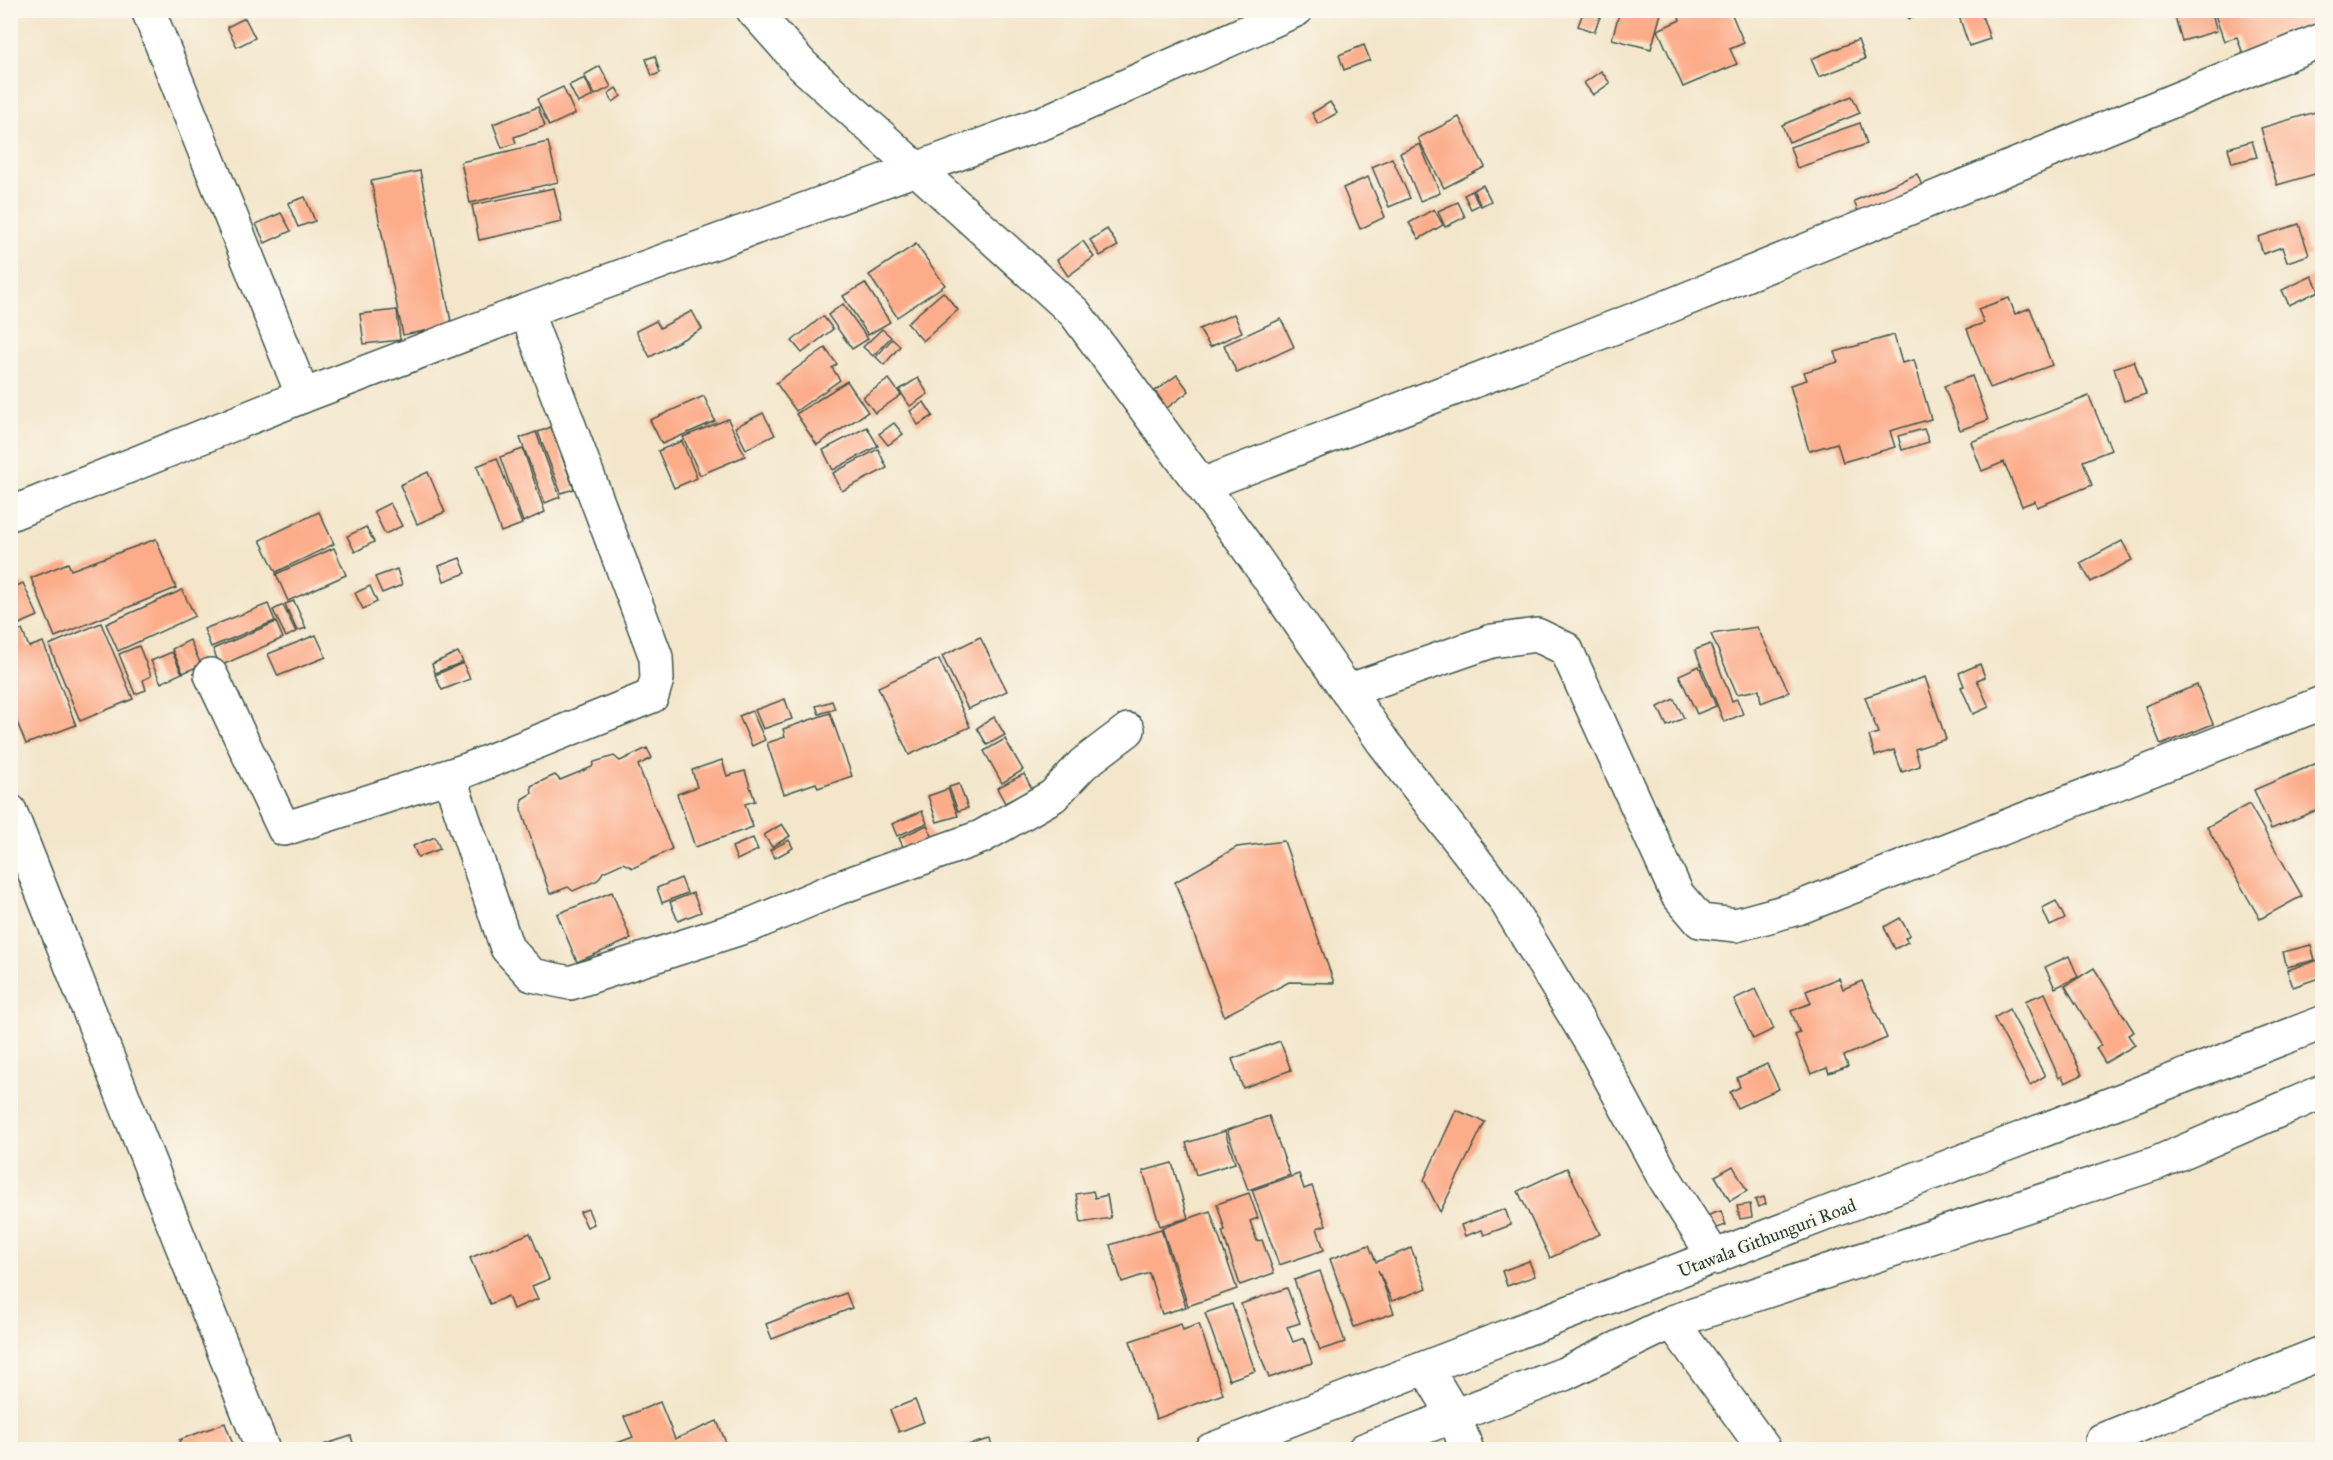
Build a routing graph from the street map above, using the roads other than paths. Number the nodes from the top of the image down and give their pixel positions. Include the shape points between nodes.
1 (148, 10) edge
2 (753, 10) edge
3 (1296, 10) edge
4 (2322, 40) edge
5 (916, 171) junction
6 (526, 311) junction
7 (303, 396) junction
8 (1202, 485) junction
9 (10, 514) edge
10 (212, 675) dead end
11 (1347, 691) junction
12 (2322, 703) edge
13 (1128, 730) dead end
14 (449, 776) junction
15 (10, 811) edge
16 (2322, 1023) edge
17 (2322, 1092) edge
18 (1715, 1258) junction
19 (1595, 1304) junction
20 (1672, 1322) junction
21 (1618, 1347) junction
22 (2322, 1353) edge
23 (1426, 1368) junction
24 (1454, 1415) junction
25 (2102, 1440) dead end
26 (263, 1449) edge
27 (1211, 1449) edge
28 (1364, 1449) edge
29 (1467, 1449) edge
30 (1765, 1449) edge

1 - 7 street
2 - 5 street via 802,65
3 - 5 street via 1045,122
4 - 8 street via 1695,296
5 - 6 street
5 - 8 street via 1075,312
6 - 7 street
6 - 14 street via 656,657 657,679 652,696
7 - 9 street
8 - 11 street
10 - 14 street via 284,829
11 - 12 street via 1492,641 1537,635 1566,648 1677,894 1700,921 1736,925 1798,908
11 - 18 street via 1504,898 1593,1046 1662,1174
13 - 14 street via 1083,764 1053,796 981,837 838,888 753,924 570,983 532,975 507,948
15 - 26 street
16 - 18 street, Utawala Githunguri Road
17 - 20 street via 2157,1163
18 - 19 street, Utawala Githunguri Road
19 - 21 street
19 - 23 street, Utawala Githunguri Road
20 - 21 street
20 - 30 street
21 - 24 street via 1564,1374
22 - 25 street
23 - 24 street
23 - 27 street, Utawala Githunguri Road
24 - 28 street
24 - 29 street

